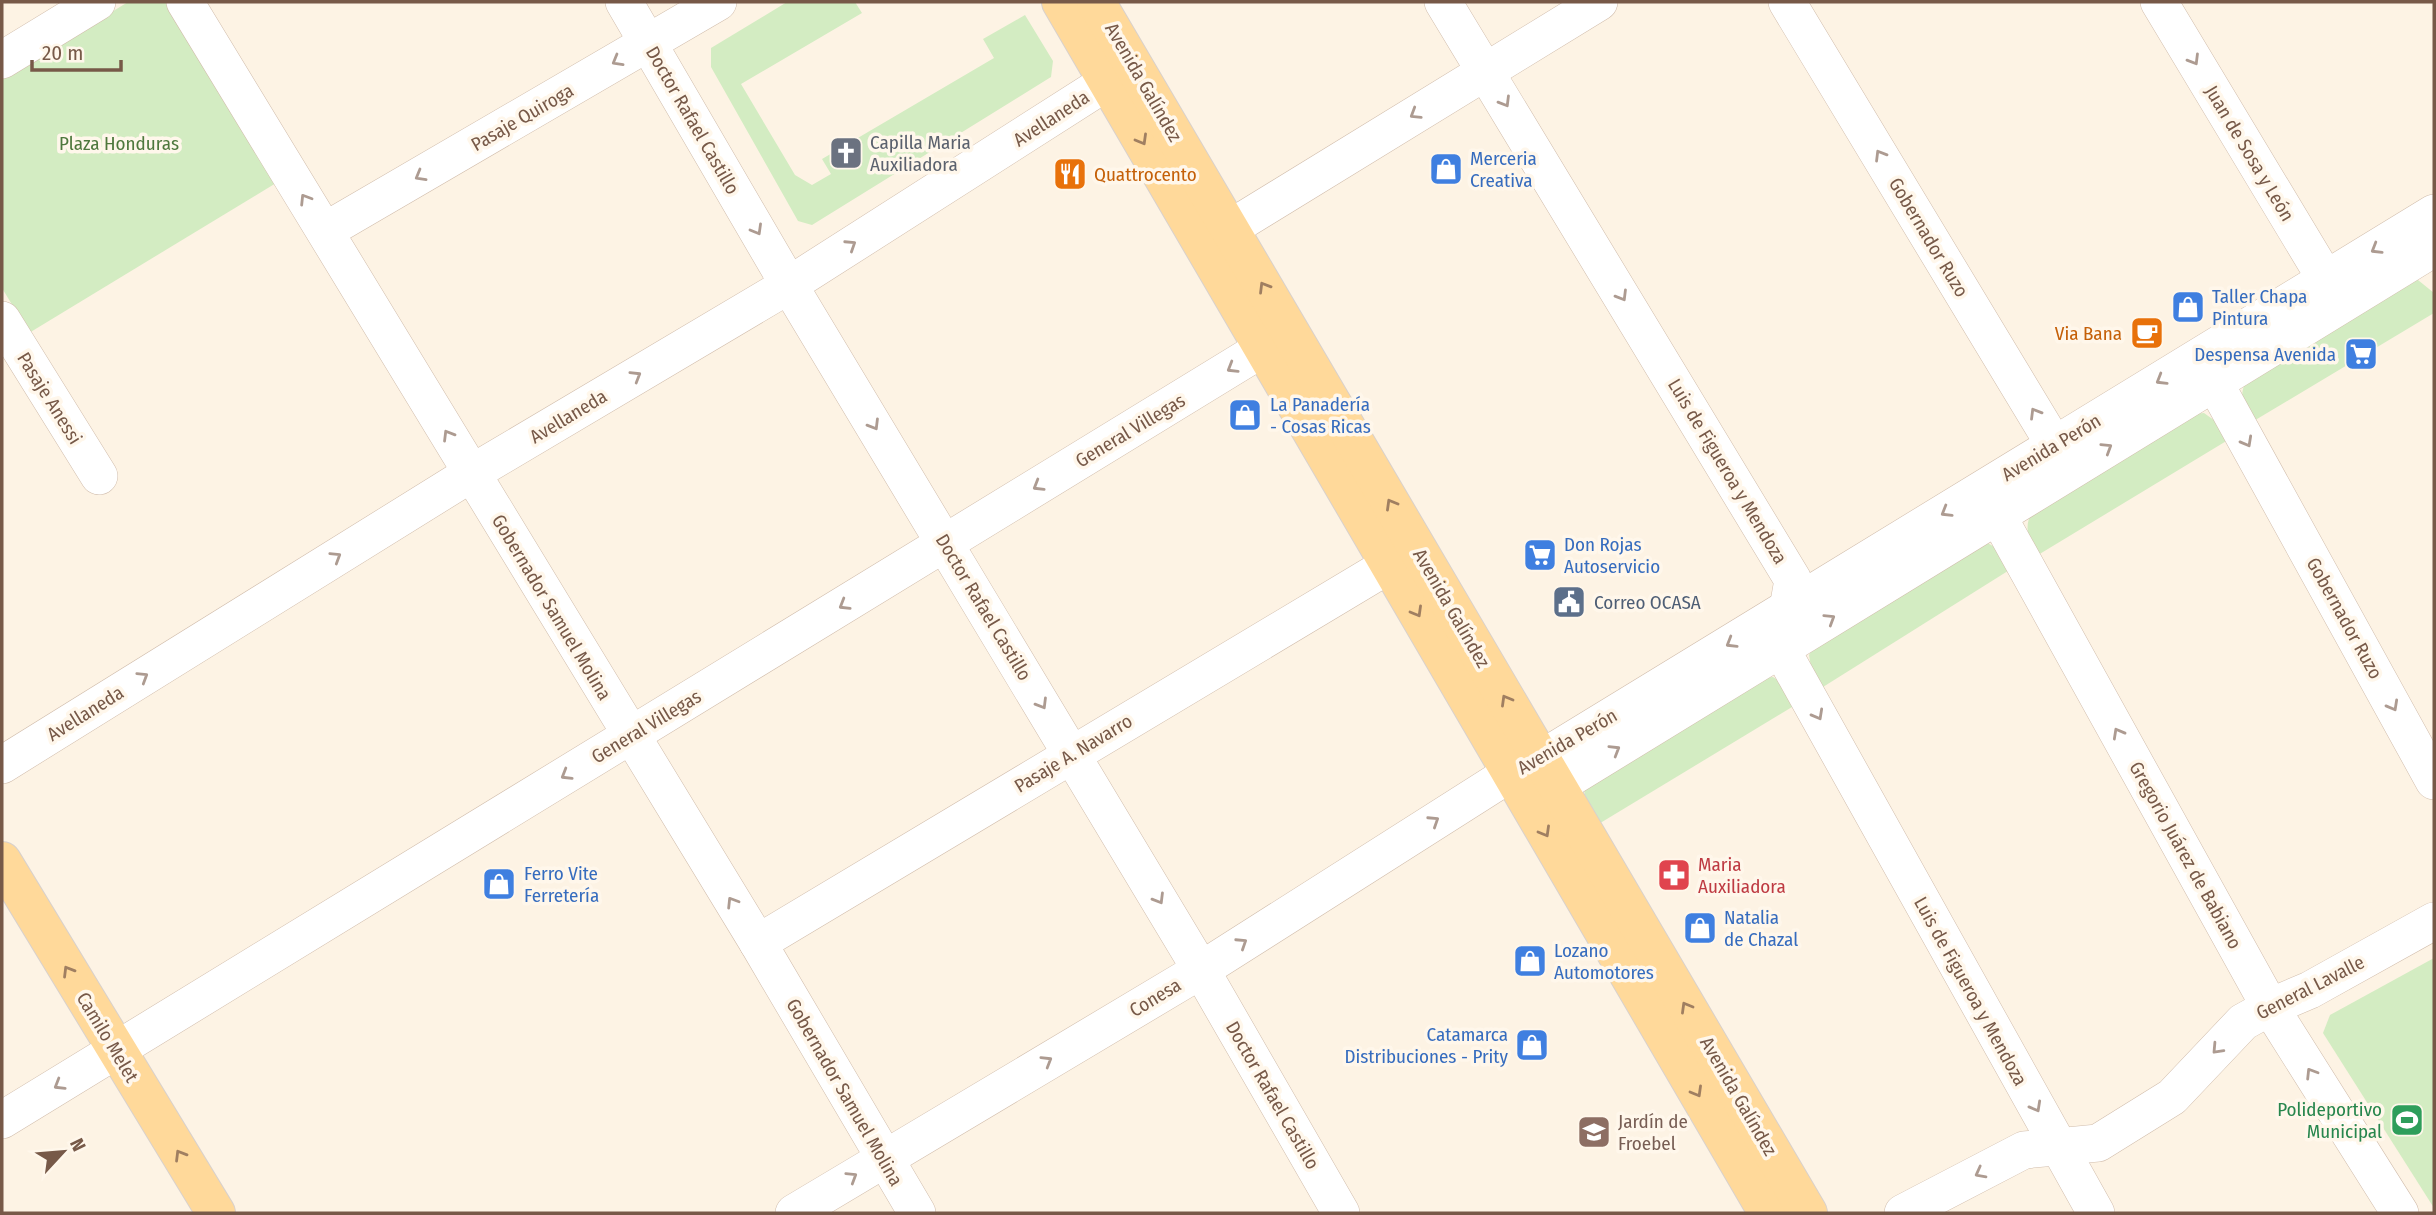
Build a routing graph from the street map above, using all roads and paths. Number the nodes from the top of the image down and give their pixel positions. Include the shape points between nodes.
1 (97, 2) edge
2 (185, 2) edge
3 (625, 2) edge
4 (718, 2) edge
5 (1061, 2) edge
6 (1096, 2) edge
7 (1443, 2) edge
8 (1599, 2) edge
9 (1787, 2) edge
10 (2159, 2) edge
11 (649, 43) junction
12 (2, 60) edge
13 (1486, 70) junction
14 (1121, 73) junction
15 (2434, 213) edge
16 (325, 232) junction
17 (1216, 237) junction
18 (2431, 256) edge
19 (789, 285) junction
20 (2334, 292) junction
21 (2, 320) edge
22 (1277, 340) junction
23 (2214, 382) junction
24 (2062, 458) junction
25 (472, 473) junction
26 (99, 475) dead end
27 (1990, 503) junction
28 (945, 543) junction
29 (1389, 565) junction
30 (1788, 608) junction
31 (1781, 649) junction
32 (631, 736) junction
33 (1072, 754) junction
34 (2, 765) edge
35 (1536, 773) junction
36 (2434, 780) edge
37 (2, 861) edge
38 (2434, 921) edge
39 (758, 943) junction
40 (1201, 970) junction
41 (2270, 1007) junction
42 (116, 1050) junction
43 (2, 1120) edge
44 (2057, 1146) junction
45 (883, 1158) junction
46 (216, 1213) edge
47 (794, 1213) edge
48 (917, 1213) edge
49 (1340, 1213) edge
50 (1768, 1213) edge
51 (1808, 1213) edge
52 (1903, 1213) edge
53 (2096, 1213) edge
54 (2400, 1213) edge

1 - 12 street
16 -> 2 street, Gobernador Samuel Molina
3 - 11 street, Doctor Rafael Castillo
4 - 11 street, Pasaje Quiroga
5 - 14 main road, Avenida Galíndez
6 - 14 main road, Avenida Galíndez
7 - 13 street, Luis de Figueroa y Mendoza
8 - 13 street
24 -> 9 street, Gobernador Ruzo
10 -> 20 street, Juan de Sosa y León
11 -> 16 street, Pasaje Quiroga
11 -> 19 street, Doctor Rafael Castillo
13 -> 17 street
13 -> 30 street, Luis de Figueroa y Mendoza via 1793,580
14 - 17 main road, Avenida Galíndez
19 -> 14 street, Avellaneda
15 -> 20 street, Avenida Perón
25 -> 16 street, Gobernador Samuel Molina
17 - 22 main road, Avenida Galíndez
18 - 20 street, Avenida Perón
25 -> 19 street, Avellaneda
19 -> 28 street, Doctor Rafael Castillo
20 - 23 street, Avenida Perón
20 -> 24 street, Avenida Perón
21 - 26 street, Pasaje Anessi
22 -> 28 street, General Villegas
22 - 29 main road, Avenida Galíndez
35 -> 22 main road, Avenida Galíndez
24 -> 23 street, Avenida Perón
23 -> 36 street, Gobernador Ruzo
24 - 27 street, Avenida Perón
25 - 32 street, Gobernador Samuel Molina
34 -> 25 street, Avellaneda
27 -> 30 street, Avenida Perón
31 -> 27 street, Avenida Perón
41 -> 27 street, Gregorio Juárez de Babiano
28 -> 32 street, General Villegas
28 -> 33 street, Doctor Rafael Castillo
29 - 33 street, Pasaje A. Navarro
29 -> 35 main road, Avenida Galíndez
30 - 31 street, Luis de Figueroa y Mendoza
30 -> 35 street, Avenida Perón
35 -> 31 street, Avenida Perón
31 -> 44 street, Luis de Figueroa y Mendoza
39 -> 32 street, Gobernador Samuel Molina
32 -> 42 street, General Villegas
33 - 39 street, Pasaje A. Navarro
33 -> 40 street, Doctor Rafael Castillo
40 -> 35 street, Conesa
35 -> 50 main road, Avenida Galíndez
51 -> 35 main road, Avenida Galíndez
42 -> 37 main road, Camilo Melet
38 - 41 street, General Lavalle
39 - 45 street, Gobernador Samuel Molina
45 -> 40 street, Conesa
40 - 49 street, Doctor Rafael Castillo
41 -> 44 street, General Lavalle via 2243,1022 2172,1097 2098,1143
54 -> 41 street, Gregorio Juárez de Babiano
42 -> 43 street, General Villegas
46 -> 42 main road, Camilo Melet
44 -> 52 street, General Lavalle via 2024,1150
44 - 53 street, Luis de Figueroa y Mendoza
47 -> 45 street, Conesa
45 - 48 street, Gobernador Samuel Molina

